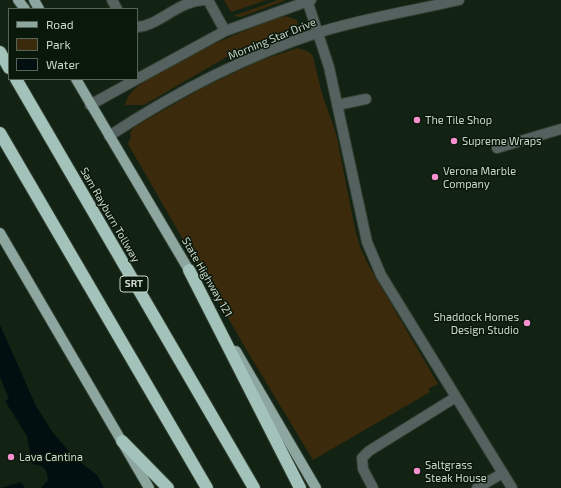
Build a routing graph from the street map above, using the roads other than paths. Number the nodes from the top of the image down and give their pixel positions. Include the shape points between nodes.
1 (18, 0) edge
2 (206, 0) edge
3 (308, 0) edge
4 (459, 0) edge
5 (187, 1) edge
6 (24, 8) edge
7 (138, 27) edge
8 (225, 31) junction
9 (317, 33) junction
10 (0, 52) edge
11 (8, 66) edge
12 (138, 78) edge
13 (17, 80) edge
14 (77, 80) edge
15 (135, 80) edge
16 (366, 99) dead end
17 (90, 105) junction
18 (337, 105) junction
19 (561, 129) edge
20 (0, 133) edge
21 (109, 136) junction
22 (497, 148) dead end
23 (0, 233) edge
24 (189, 270) junction
25 (456, 397) junction
26 (122, 440) junction
27 (503, 472) junction
28 (149, 488) edge
29 (168, 488) edge
30 (207, 488) edge
31 (254, 488) edge
32 (300, 488) edge
33 (316, 488) edge
34 (373, 488) edge
35 (477, 488) edge
36 (512, 488) edge

1 - 6 main road
2 - 5 street
2 - 8 street
3 - 8 street, Morning Star Drive
3 - 9 street
4 - 9 street, Morning Star Drive
5 - 7 street via 145,26
8 - 12 street, Morning Star Drive
9 - 18 street via 329,67
9 - 21 street, Morning Star Drive via 260,54 206,79 144,113
10 - 11 highway
13 - 31 highway, Sam Rayburn Tollway / SRT
14 - 17 main road, State Highway 121
15 - 17 street, Morning Star Drive
16 - 18 street
17 - 21 main road, State Highway 121
18 - 25 street via 373,259
19 - 22 street
20 - 30 highway
21 - 24 main road, State Highway 121
23 - 26 main road
24 - 32 highway
24 - 33 main road, State Highway 121
25 - 27 street
25 - 34 street via 362,458 363,469
26 - 28 main road
26 - 29 highway
27 - 35 street
27 - 36 street

